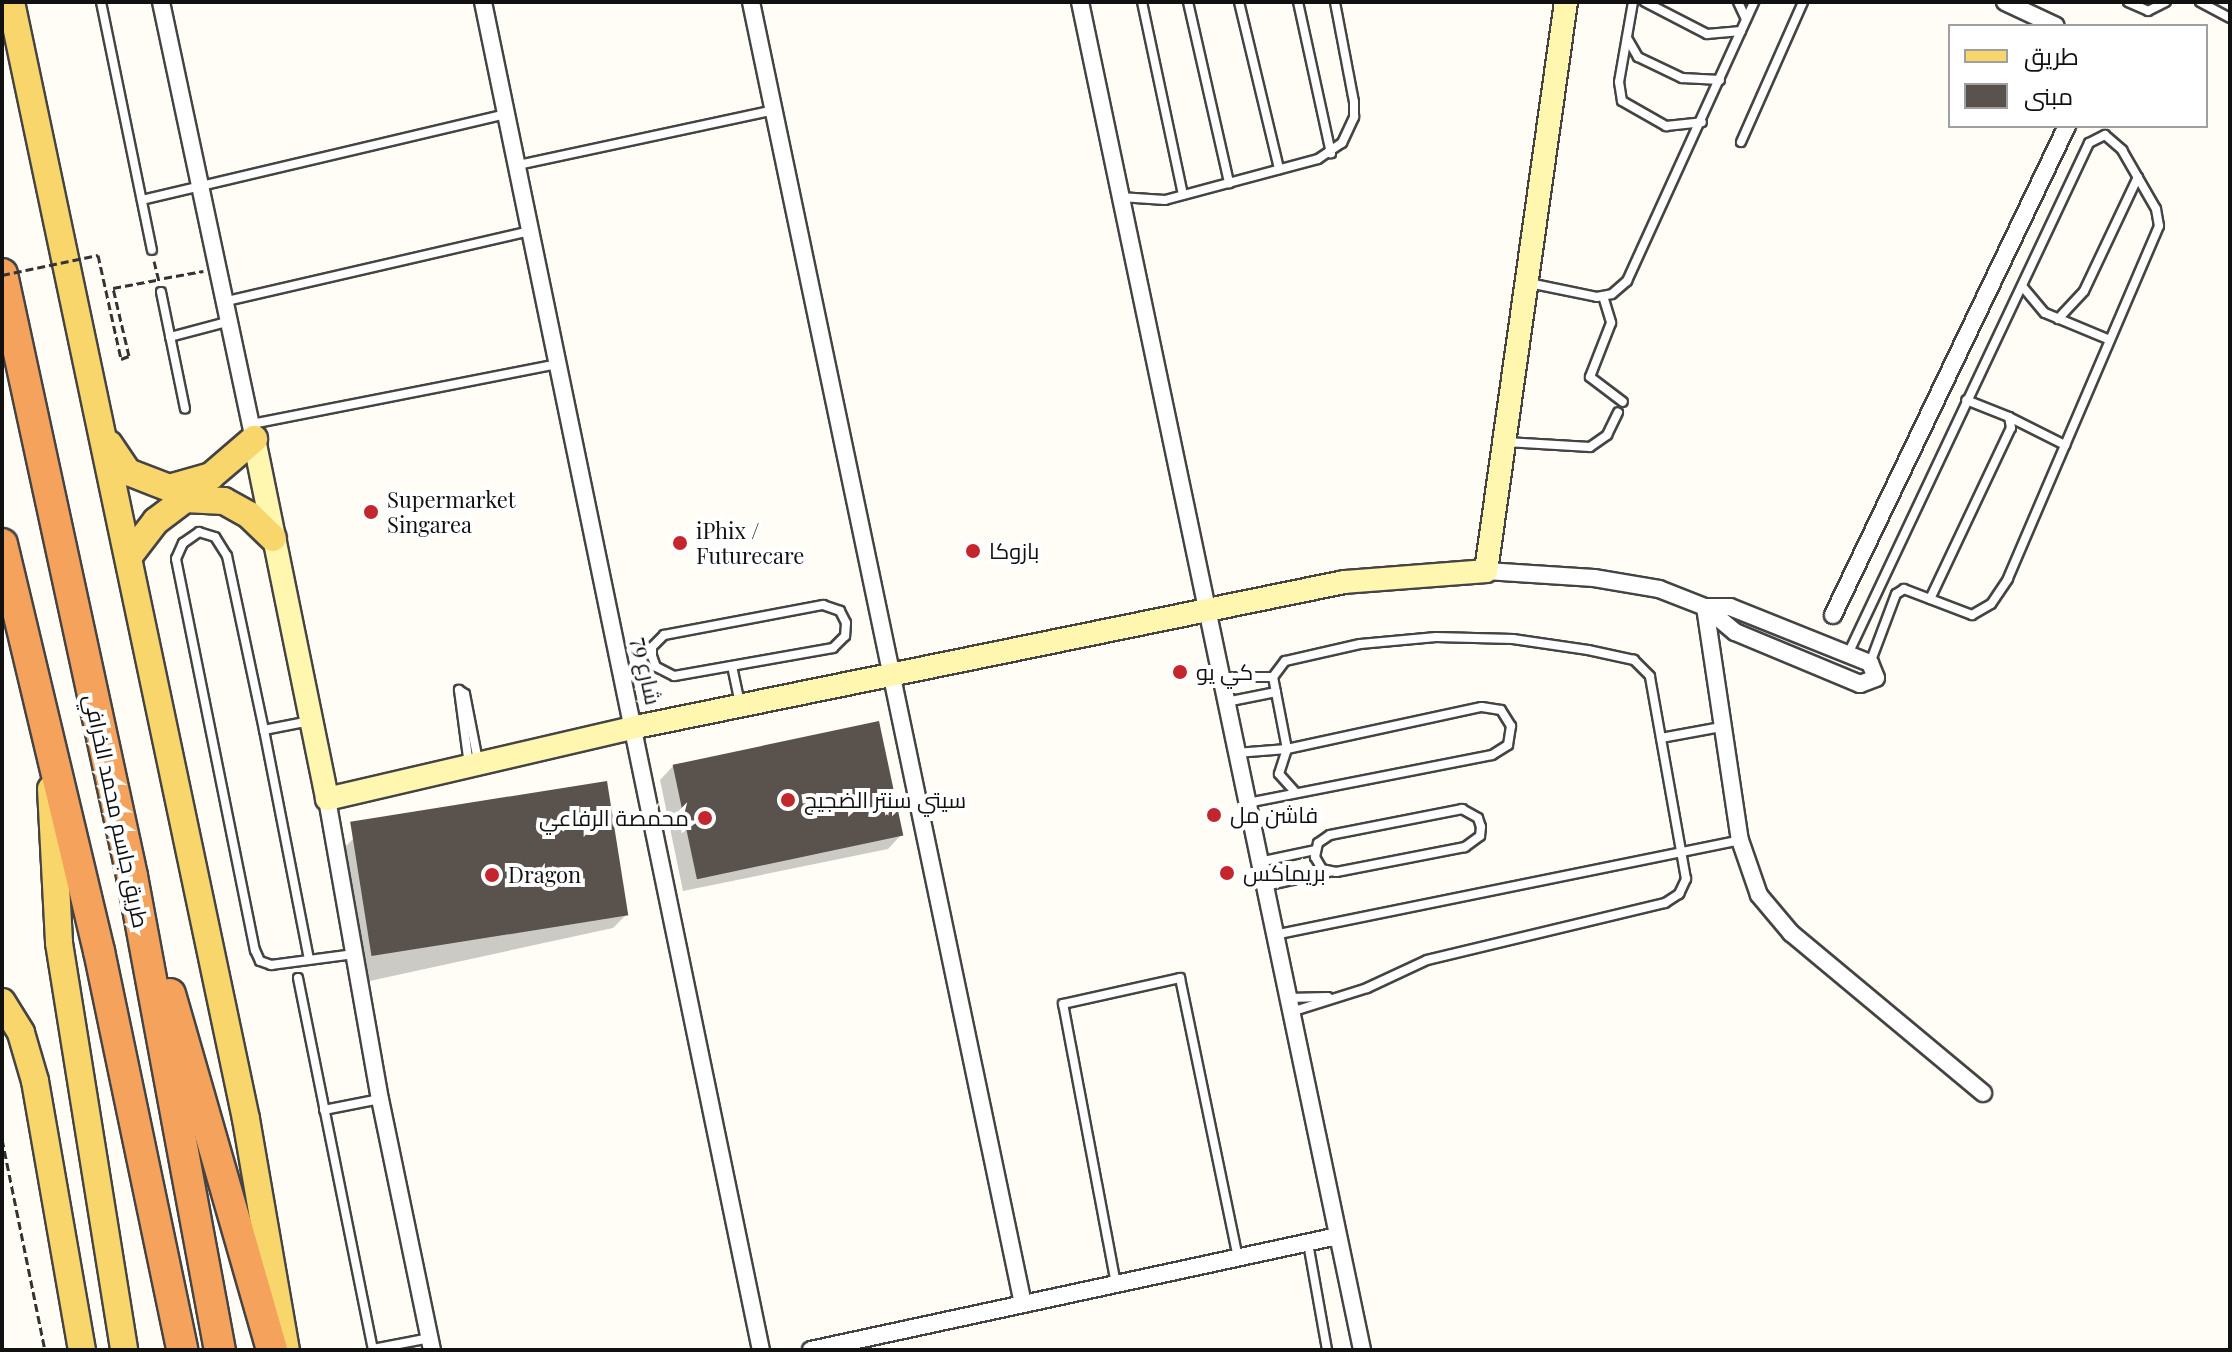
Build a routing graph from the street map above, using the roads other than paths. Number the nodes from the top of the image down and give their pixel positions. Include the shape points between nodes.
1 (11, 2) edge
2 (101, 2) edge
3 (161, 2) edge
4 (483, 2) edge
5 (751, 2) edge
6 (1080, 2) edge
7 (1142, 2) edge
8 (1188, 2) edge
9 (1239, 2) edge
10 (1298, 2) edge
11 (1335, 2) edge
12 (1566, 2) edge
13 (1633, 2) edge
14 (1645, 2) edge
15 (1738, 2) edge
16 (1754, 2) edge
17 (1803, 2) edge
18 (2005, 2) edge
19 (2128, 2) edge
20 (2166, 2) edge
21 (2200, 2) edge
22 (2230, 18) edge
23 (1746, 19) junction
24 (2052, 24) edge
25 (1741, 31) junction
26 (1627, 38) junction
27 (1720, 80) junction
28 (774, 110) junction
29 (507, 114) junction
30 (1702, 122) junction
31 (2066, 128) edge
32 (1741, 142) dead end
33 (1331, 153) junction
34 (518, 165) junction
35 (1279, 169) junction
36 (2138, 177) junction
37 (1229, 183) junction
38 (202, 186) junction
39 (1183, 195) junction
40 (1120, 196) junction
41 (142, 200) junction
42 (531, 230) junction
43 (152, 250) road end
44 (2, 274) edge
45 (1528, 283) junction
46 (2022, 286) junction
47 (161, 292) road end
48 (1603, 296) junction
49 (227, 301) junction
50 (2058, 319) junction
51 (231, 321) junction
52 (170, 337) junction
53 (2110, 340) junction
54 (559, 364) junction
55 (1966, 400) junction
56 (1623, 402) dead end
57 (185, 409) dead end
58 (1618, 412) dead end
59 (2009, 417) junction
60 (102, 430) junction
61 (253, 431) junction
62 (1505, 442) junction
63 (2065, 445) junction
64 (273, 538) junction
65 (2, 544) edge
66 (129, 556) junction
67 (1486, 571) junction
68 (1930, 599) junction
69 (1705, 607) junction
70 (1206, 612) junction
71 (1833, 615) dead end
72 (1848, 654) junction
73 (1870, 663) junction
74 (732, 666) junction
75 (1219, 676) junction
76 (891, 677) junction
77 (1273, 677) junction
78 (1276, 692) junction
79 (1225, 703) junction
80 (740, 707) junction
81 (311, 721) junction
82 (636, 727) junction
83 (1721, 727) junction
84 (264, 730) junction
85 (1661, 738) junction
86 (1287, 749) junction
87 (1236, 753) junction
88 (50, 761) junction
89 (474, 765) junction
90 (1296, 793) junction
91 (327, 799) junction
92 (1246, 803) junction
93 (1740, 840) junction
94 (1315, 850) junction
95 (1682, 852) junction
96 (1259, 862) junction
97 (1329, 872) junction
98 (132, 876) junction
99 (1264, 887) junction
100 (1274, 935) junction
101 (355, 954) junction
102 (309, 960) junction
103 (298, 978) dead end
104 (2, 1002) edge
105 (1289, 1005) junction
106 (1983, 1093) dead end
107 (380, 1099) junction
108 (324, 1110) junction
109 (1338, 1236) junction
110 (1308, 1243) junction
111 (1239, 1258) junction
112 (1116, 1284) junction
113 (1023, 1304) junction
114 (431, 1344) edge
115 (82, 1350) edge
116 (124, 1350) edge
117 (182, 1350) edge
118 (220, 1350) edge
119 (272, 1350) edge
120 (286, 1350) edge
121 (373, 1350) edge
122 (761, 1350) edge
123 (811, 1350) edge
124 (1327, 1350) edge
125 (1362, 1350) edge

1 - 60 main road
2 - 41 lane
3 - 38 street
4 - 29 street, شارع 79
5 - 28 street
6 - 40 street
7 - 39 lane
8 - 37 lane
9 - 35 lane
10 - 33 lane
11 - 33 lane via 1354,117
12 - 45 street
13 - 26 lane
14 - 25 lane via 1707,34
15 - 23 lane
16 - 23 lane
17 - 32 lane
18 - 24 street
19 - 20 lane via 2148,11
21 - 22 lane
23 - 25 lane
25 - 27 lane
26 - 27 lane via 1638,57 1682,78
26 - 30 lane via 1619,89 1626,106 1666,126
27 - 30 lane
28 - 34 lane
28 - 76 street
29 - 34 street, شارع 79
29 - 38 lane
30 - 48 lane via 1627,281
31 - 71 street
33 - 35 lane
34 - 42 street, شارع 79
35 - 37 lane
36 - 46 lane via 2122,150 2105,135 2095,136
36 - 50 lane via 2084,291
36 - 53 lane via 2159,226
37 - 39 lane
38 - 41 lane
38 - 49 street
39 - 40 lane via 1142,202
40 - 70 street
41 - 43 lane
42 - 49 lane
42 - 54 street, شارع 79
44 - 98 highway, طريق جاسم محمد الخرافي
45 - 48 lane
45 - 62 street
46 - 50 lane via 2045,313
46 - 55 lane
47 - 52 lane
48 - 56 lane via 1611,323 1590,377
49 - 51 street
50 - 53 lane
51 - 52 lane
51 - 61 street
52 - 57 lane
53 - 63 lane
54 - 61 lane
54 - 82 street, شارع 79
55 - 59 lane
55 - 72 lane
58 - 62 lane via 1607,435 1590,447
59 - 63 lane
59 - 68 lane via 2011,428
60 - 61 main road via 128,472 169,488 211,476
60 - 66 main road
61 - 64 street
62 - 67 street
63 - 68 lane via 2008,579 1991,604 1972,615
64 - 66 main road via 224,501 185,499 156,521
64 - 81 street
65 - 88 highway
66 - 120 main road via 246,1119
67 - 69 street via 1637,585
67 - 70 street via 1344,582
68 - 73 lane via 1904,589 1896,594
69 - 72 street via 1730,607
69 - 73 street via 1735,632 1860,684 1876,678
69 - 83 street
70 - 75 street
70 - 76 street
72 - 73 street
74 - 74 lane via 833,648 845,636 846,623 840,611 823,605 664,635 652,647 656,667 665,674
74 - 80 lane
75 - 77 lane
75 - 79 street
76 - 80 street
76 - 113 street
77 - 78 lane
77 - 85 lane via 1285,661 1360,644 1462,637 1551,643 1640,664 1650,676
78 - 79 lane
78 - 86 lane
79 - 87 street
80 - 82 street
81 - 84 lane
81 - 91 street
82 - 89 street
82 - 122 street, شارع 79
83 - 85 lane
83 - 93 street
84 - 102 lane
84 - 102 lane via 227,556 215,537 199,532 183,543 176,559 255,950 260,961 271,965
85 - 95 lane
86 - 87 lane
86 - 90 lane via 1279,774
86 - 90 lane via 1482,707 1501,710 1511,726 1508,745 1492,755
87 - 92 street
88 - 116 main road via 59,943
88 - 117 highway via 99,951
89 - 89 lane via 465,694 459,690 456,696
89 - 91 street
90 - 92 lane
91 - 101 street
92 - 96 street
93 - 95 lane
93 - 106 street via 1752,881 1779,921
94 - 96 lane
94 - 97 lane via 1318,863
94 - 97 lane via 1330,835 1462,809 1471,811 1481,827 1480,836 1465,847
95 - 100 lane
95 - 105 lane via 1686,879 1673,900 1427,960 1367,988
96 - 99 street
97 - 99 lane
98 - 118 highway, طريق جاسم محمد الخرافي
98 - 119 highway via 192,1065
99 - 100 street
100 - 105 street
101 - 102 lane
101 - 107 street
103 - 108 lane
104 - 115 main road via 21,1033 35,1081
105 - 109 street
107 - 108 lane
107 - 114 street
108 - 121 lane
109 - 110 street
109 - 125 street
110 - 111 street
110 - 124 lane
111 - 112 street
111 - 112 lane via 1180,978 1063,1004
112 - 113 street
113 - 123 street
114 - 121 lane

